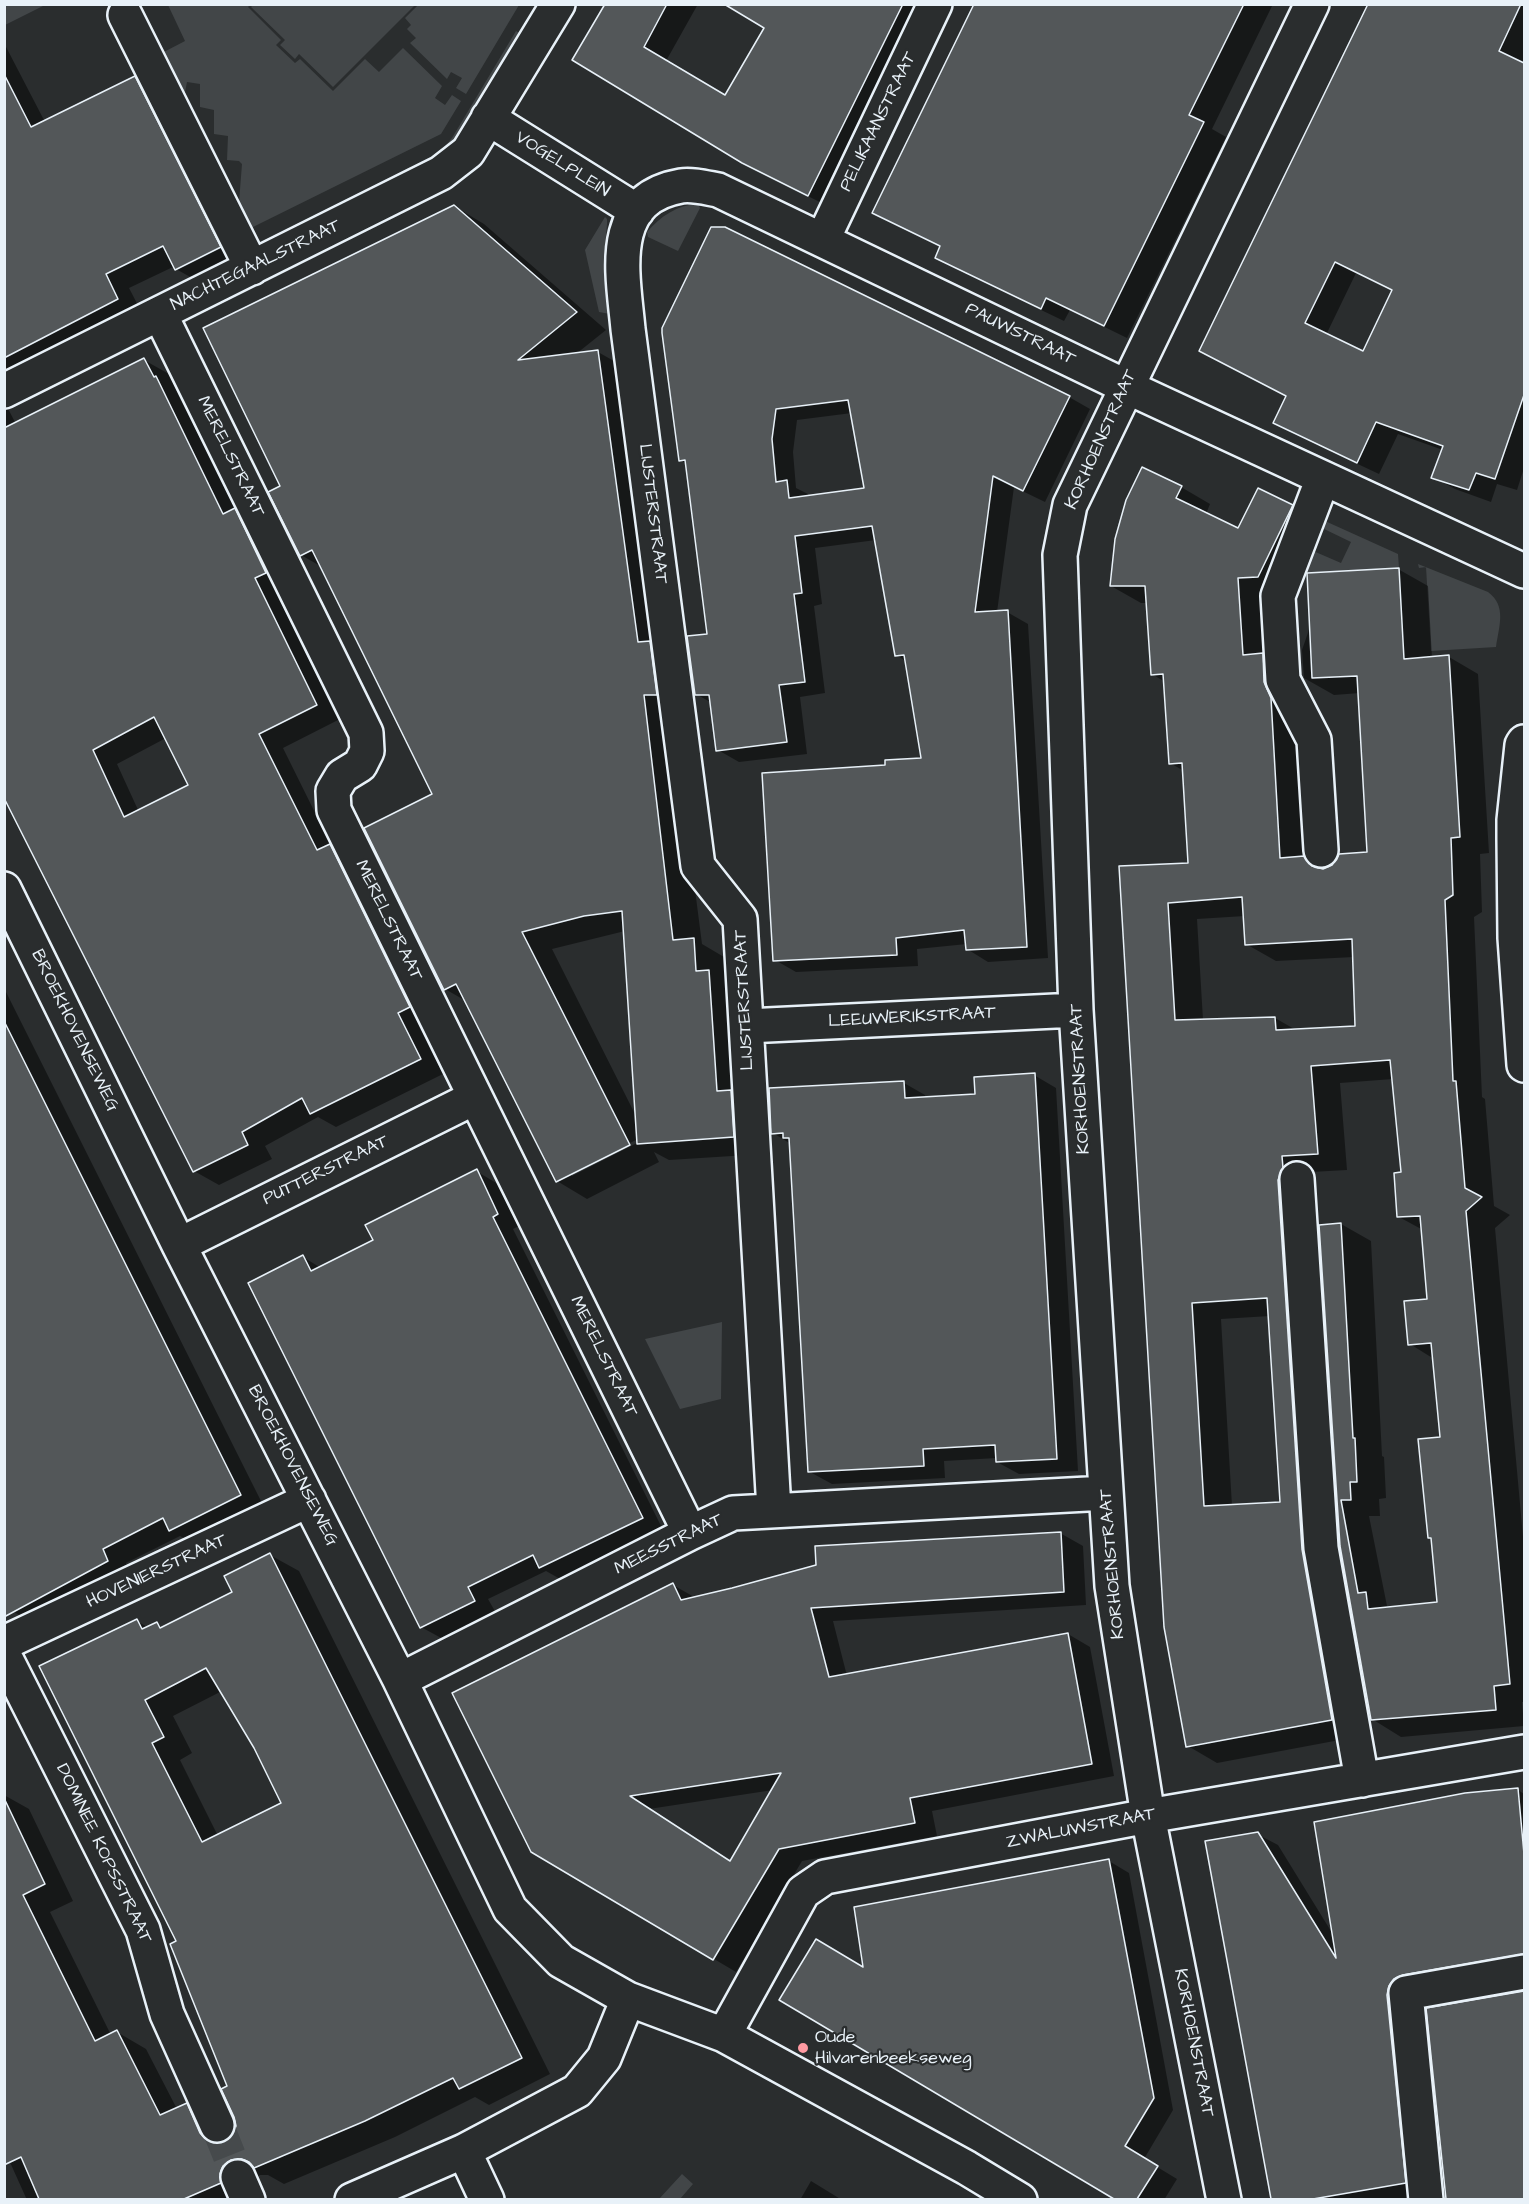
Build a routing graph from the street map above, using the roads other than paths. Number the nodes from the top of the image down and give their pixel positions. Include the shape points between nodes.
1 (558, 4) edge
2 (935, 4) edge
3 (1312, 4) edge
4 (124, 15) dead end
5 (488, 118) junction
6 (637, 211) junction
7 (823, 239) junction
8 (252, 268) junction
9 (160, 314) junction
10 (1125, 386) junction
11 (4, 391) edge
12 (1323, 478) junction
13 (1524, 571) edge
14 (1524, 741) edge
15 (1321, 850) dead end
16 (4, 890) edge
17 (1076, 1010) junction
18 (747, 1026) junction
19 (1524, 1065) edge
20 (474, 1098) junction
21 (1297, 1179) dead end
22 (179, 1245) junction
23 (1106, 1493) junction
24 (309, 1500) junction
25 (774, 1510) junction
26 (690, 1533) junction
27 (4, 1643) edge
28 (4, 1655) edge
29 (400, 1680) junction
30 (1524, 1752) edge
31 (1362, 1780) junction
32 (1148, 1816) junction
33 (1524, 1972) edge
34 (628, 1999) junction
35 (723, 2036) junction
36 (218, 2125) tunnel mouth
37 (464, 2151) junction
38 (352, 2199) edge
39 (487, 2199) edge
40 (1020, 2199) edge
41 (1224, 2199) edge
42 (1426, 2199) edge

1 - 5 street, NACHTEGAALSTRAAT
2 - 7 street, PELIKAANSTRAAT
3 - 10 street, KORHOENSTRAAT
4 - 8 street
5 - 6 street, VOGELPLEIN
5 - 8 street, NACHTEGAALSTRAAT via 468,152 441,173
6 - 7 street, PAUWSTRAAT via 655,194 683,185 718,190
6 - 18 street, LIJSTERSTRAAT via 624,237 622,258 628,328 698,867 740,920
7 - 10 street, PAUWSTRAAT
8 - 9 street, NACHTEGAALSTRAAT
9 - 11 street, NACHTEGAALSTRAAT
9 - 20 street, MERELSTRAAT via 366,733 367,751 360,765 342,776 333,791 334,810
10 - 12 street, PAUWSTRAAT
10 - 17 street, KORHOENSTRAAT via 1070,505 1060,555
12 - 13 street, PAUWSTRAAT
12 - 15 street via 1278,596 1283,680 1314,740
14 - 19 street via 1514,820 1515,938
16 - 22 street, BROEKHOVENSEWEG
17 - 18 street, LEEUWERIKSTRAAT
17 - 23 street, KORHOENSTRAAT
18 - 25 street, LIJSTERSTRAAT
20 - 22 street, PUTTERSTRAAT
20 - 26 street, MERELSTRAAT
21 - 31 street via 1321,1548
22 - 24 street, BROEKHOVENSEWEG
23 - 25 street, MEESSTRAAT
23 - 32 street, KORHOENSTRAAT via 1112,1586
24 - 27 street, HOVENIERSTRAAT
24 - 29 street, BROEKHOVENSEWEG
25 - 26 street, MEESSTRAAT via 733,1513
26 - 29 street, MEESSTRAAT
28 - 36 street, DOMINEE KOPSSTRAAT via 143,1930 167,2014
29 - 34 street, BROEKHOVENSEWEG via 510,1909 561,1961
30 - 31 street, ZWALUWSTRAAT
31 - 32 street, ZWALUWSTRAAT
32 - 35 street, ZWALUWSTRAAT via 825,1877 802,1892
32 - 41 street, KORHOENSTRAAT
33 - 42 street via 1406,1993
34 - 35 street
34 - 37 street via 604,2058 578,2091
35 - 40 street
37 - 38 street
37 - 39 street

